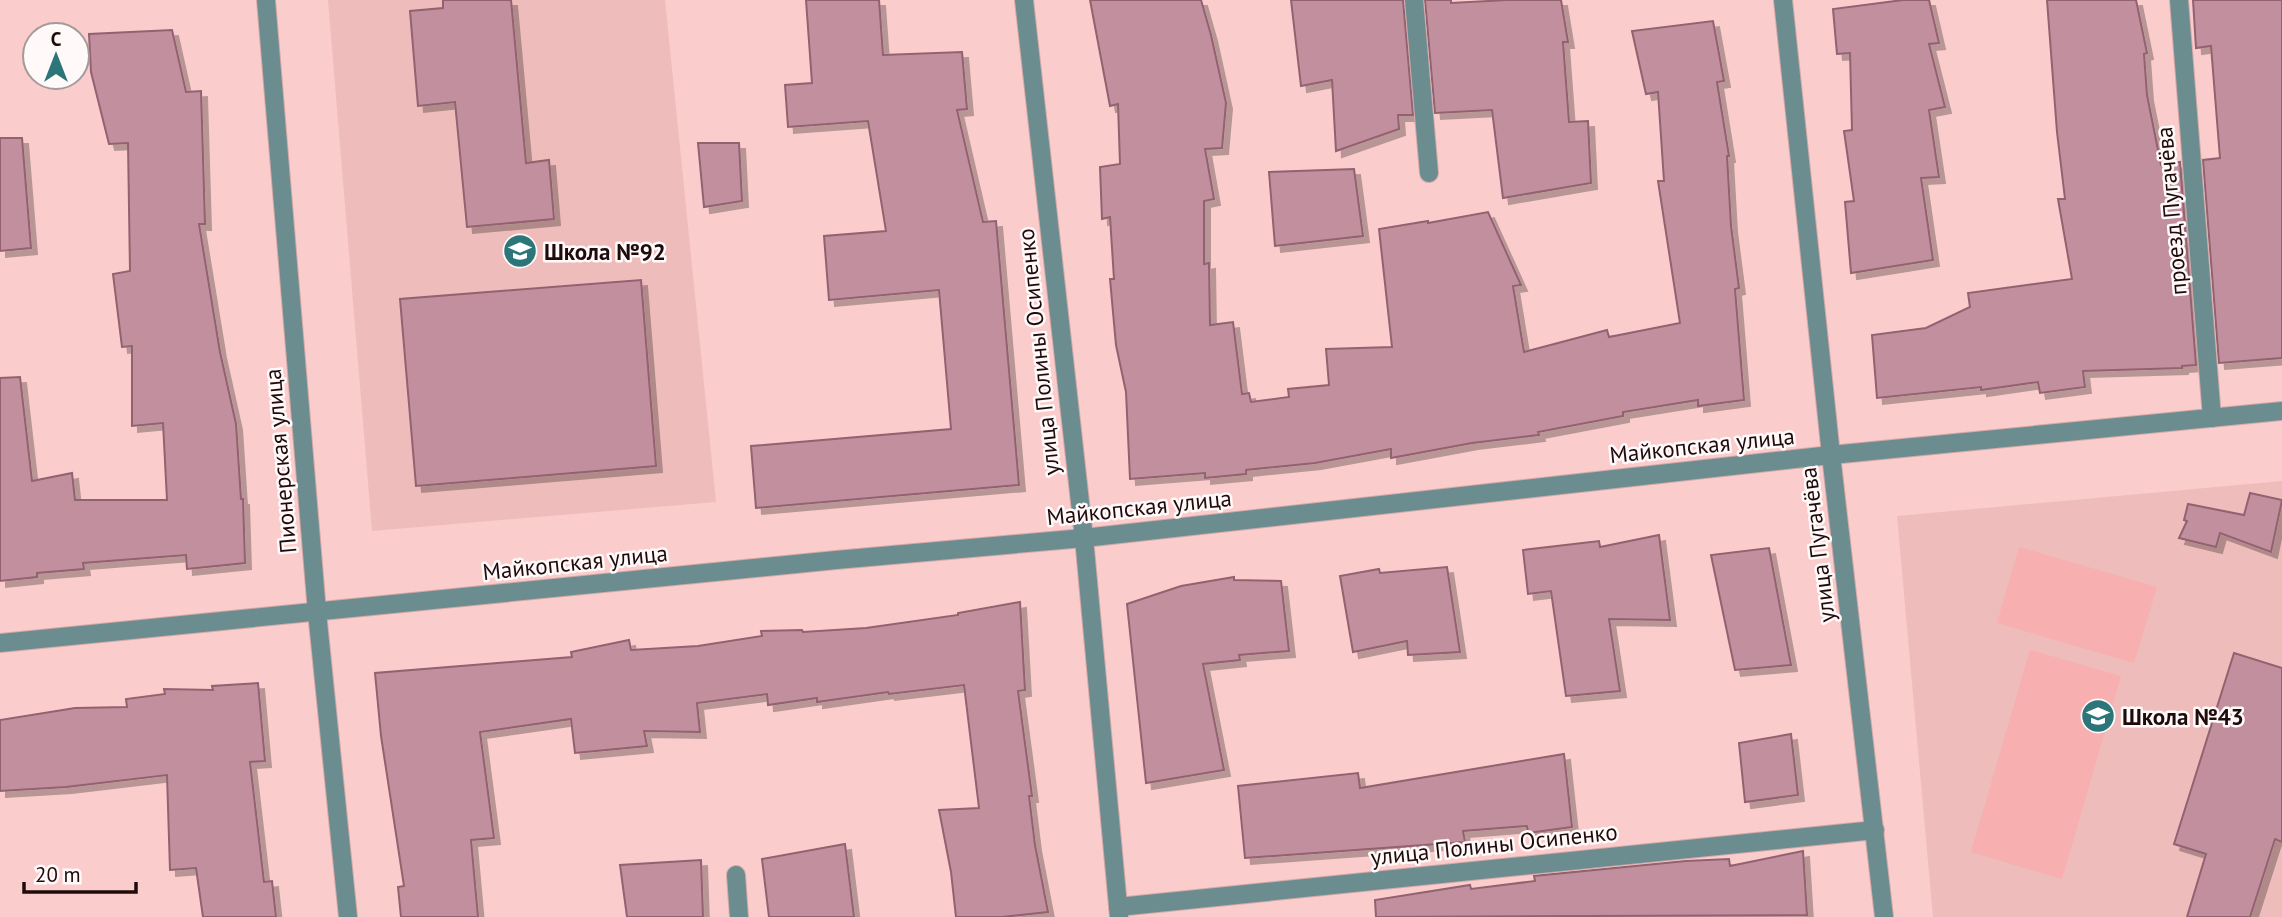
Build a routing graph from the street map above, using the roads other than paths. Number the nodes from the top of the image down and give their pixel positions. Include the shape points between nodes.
1 (266, 0) edge
2 (1024, 0) edge
3 (1414, 0) edge
4 (1783, 0) edge
5 (2179, 0) edge
6 (1429, 173) dead end
7 (2282, 411) edge
8 (2212, 418) junction
9 (1831, 455) junction
10 (1084, 538) junction
11 (317, 612) junction
12 (0, 643) edge
13 (1875, 830) junction
14 (736, 875) dead end
15 (1118, 912) edge
16 (348, 917) edge
17 (739, 917) edge
18 (1884, 917) edge

1 - 11 street, Пионерская улица
2 - 10 street, улица Полины Осипенко
3 - 6 street
4 - 9 street, улица Пугачёва
5 - 8 street, проезд Пугачёва
7 - 8 street, Майкопская улица
8 - 9 street, Майкопская улица
9 - 10 street, Майкопская улица
9 - 13 street, улица Пугачёва
10 - 11 street, Майкопская улица
10 - 15 street, улица Полины Осипенко
11 - 12 street, Майкопская улица
11 - 16 street, Пионерская улица
13 - 15 street, улица Полины Осипенко
13 - 18 street, улица Пугачёва
14 - 17 street

